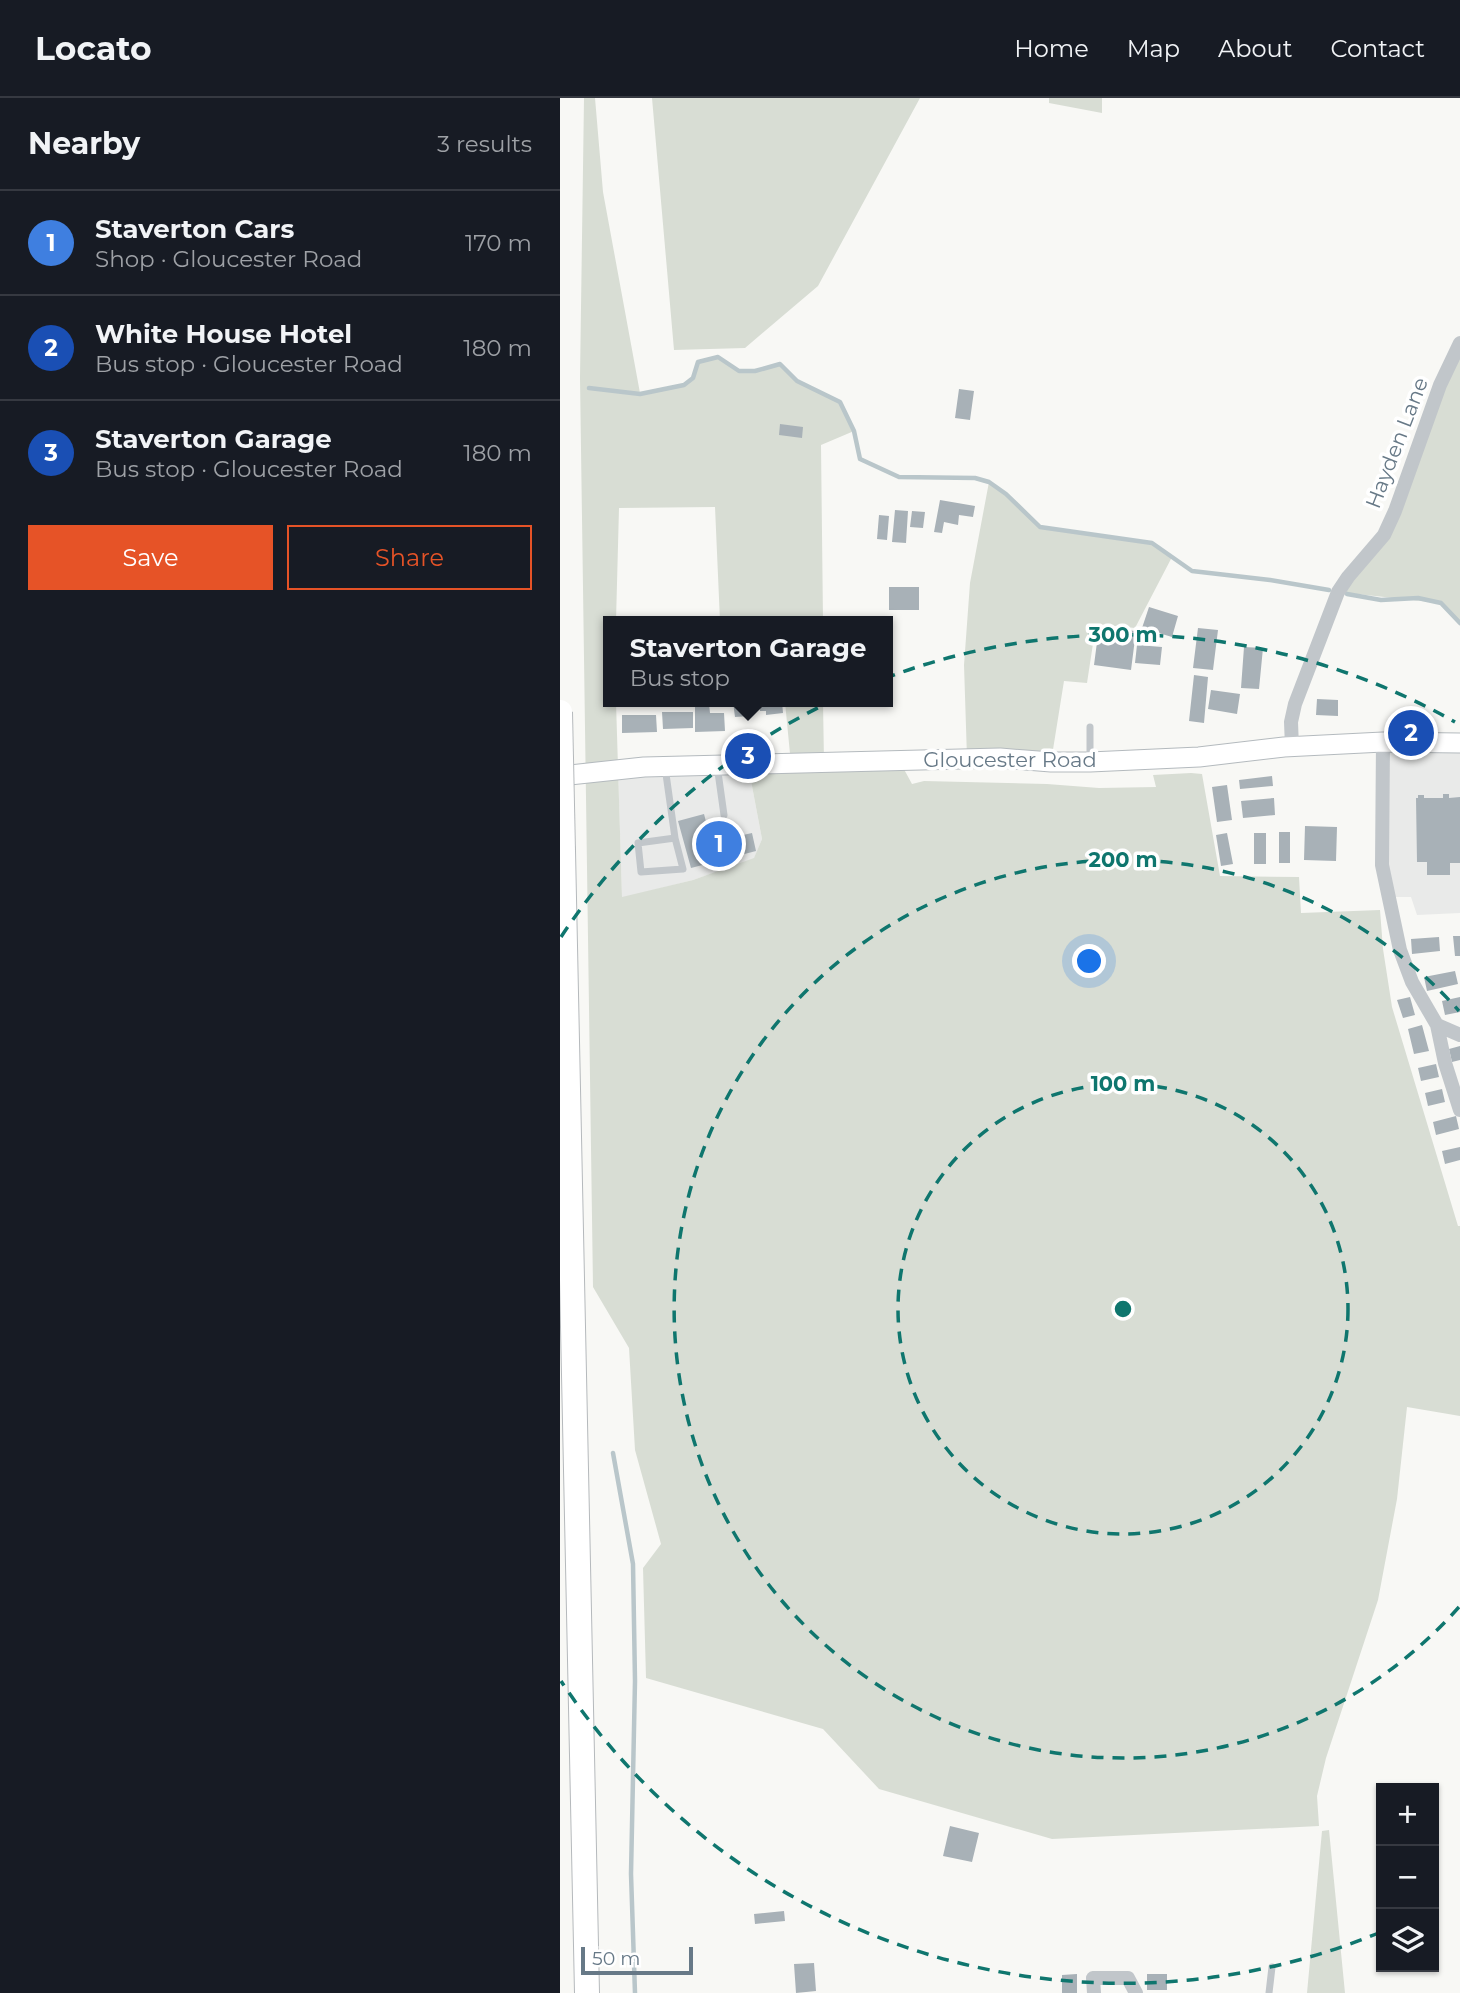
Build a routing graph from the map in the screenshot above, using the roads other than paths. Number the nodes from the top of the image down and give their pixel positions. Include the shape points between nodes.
1 (1460, 343) edge
2 (560, 711) edge
3 (1090, 727) dead end
4 (1383, 742) junction
5 (1460, 743) edge
6 (1292, 747) junction
7 (1090, 762) junction
8 (717, 765) junction
9 (665, 766) junction
10 (560, 776) edge
11 (724, 815) dead end
12 (675, 838) junction
13 (1437, 1025) junction
14 (1460, 1035) edge
15 (1460, 1110) edge
16 (1272, 1967) dead end
17 (587, 1993) edge
18 (1094, 1993) edge
19 (1136, 1993) edge
20 (1269, 1993) edge

1 - 6 street, Hayden Lane via 1384,535 1338,592 1295,704
2 - 17 highway, bridge
3 - 7 lane
4 - 5 main road, Gloucester Road
4 - 6 main road, Gloucester Road
4 - 13 street via 1382,865 1400,950
6 - 7 main road, Gloucester Road
7 - 8 main road, Gloucester Road via 1000,758
8 - 9 main road, Gloucester Road
8 - 11 lane
9 - 10 main road, Gloucester Road
9 - 12 lane
12 - 12 lane via 682,869 641,872 638,843
13 - 14 street
13 - 15 street
16 - 20 lane
18 - 19 street via 1093,1978 1128,1978

